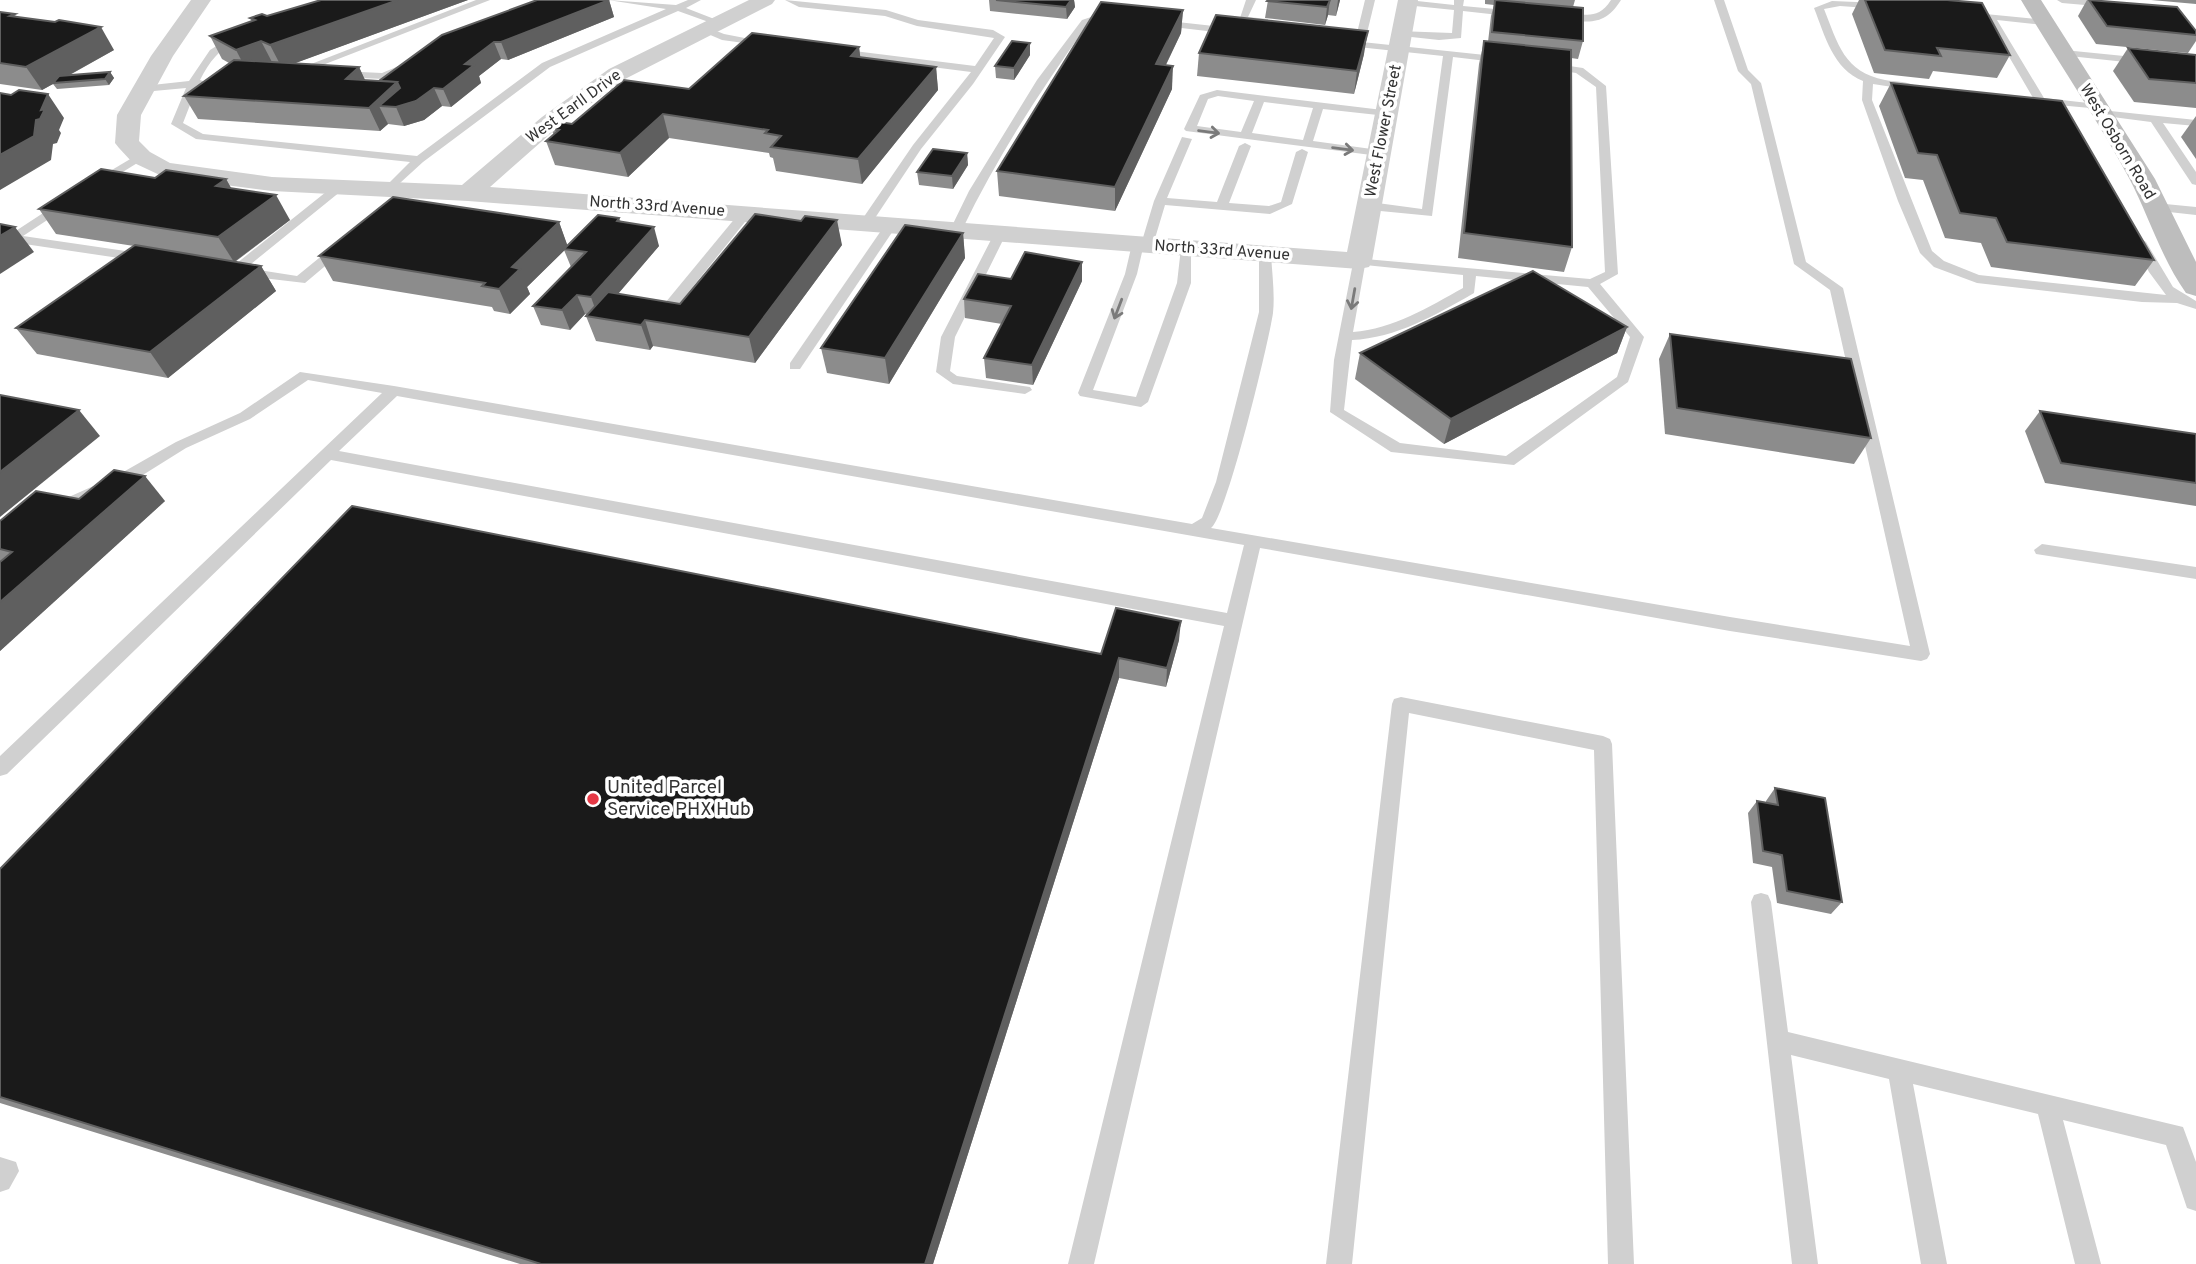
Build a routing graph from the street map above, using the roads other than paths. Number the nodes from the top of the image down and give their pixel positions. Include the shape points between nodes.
1 (201, 0) edge
2 (485, 0) edge
3 (613, 0) edge
4 (696, 0) edge
5 (765, 0) edge
6 (790, 0) edge
7 (1251, 0) edge
8 (1370, 0) edge
9 (1616, 0) edge
10 (1719, 0) edge
11 (2031, 0) edge
12 (2062, 0) edge
13 (1408, 2) edge
14 (1459, 4) edge
15 (2124, 6) edge
16 (1887, 7) edge
17 (677, 8) junction
18 (1951, 13) edge
19 (1523, 14) edge
20 (1990, 16) junction
21 (1548, 17) edge
22 (1127, 19) edge
23 (1153, 22) edge
24 (2044, 22) junction
25 (1282, 23) edge
26 (711, 26) junction
27 (1349, 31) edge
28 (1245, 33) edge
29 (1362, 33) junction
30 (245, 34) edge
31 (1400, 40) junction
32 (1336, 43) edge
33 (771, 44) edge
34 (825, 51) edge
35 (1448, 53) junction
36 (2064, 53) junction
37 (421, 60) edge
38 (1511, 61) edge
39 (2156, 62) edge
40 (1536, 65) edge
41 (978, 69) junction
42 (293, 73) junction
43 (281, 74) edge
44 (319, 74) edge
45 (331, 74) edge
46 (217, 81) edge
47 (1868, 81) junction
48 (192, 84) junction
49 (1928, 88) edge
50 (144, 89) junction
51 (2021, 97) edge
52 (1260, 98) junction
53 (2040, 101) junction
54 (1319, 105) junction
55 (2099, 110) junction
56 (1387, 113) junction
57 (2155, 119) junction
58 (2196, 123) edge
59 (1185, 139) dead end
60 (1245, 141) junction
61 (1305, 148) junction
62 (1379, 153) junction
63 (141, 157) junction
64 (419, 160) junction
65 (2196, 181) edge
66 (340, 187) junction
67 (468, 193) junction
68 (396, 195) junction
69 (1160, 201) junction
70 (1222, 206) junction
71 (1370, 206) junction
72 (2155, 207) junction
73 (2196, 211) edge
74 (745, 214) junction
75 (865, 223) junction
76 (891, 225) junction
77 (2131, 226) edge
78 (956, 230) junction
79 (1000, 234) junction
80 (350, 239) edge
81 (1142, 244) junction
82 (1187, 248) junction
83 (1265, 254) junction
84 (156, 259) edge
85 (1359, 261) junction
86 (209, 267) edge
87 (235, 271) junction
88 (1470, 273) junction
89 (1592, 283) junction
90 (2185, 293) edge
91 (2196, 305) edge
92 (661, 317) edge
93 (1346, 336) junction
94 (795, 366) dead end
95 (394, 390) junction
96 (1025, 390) dead end
97 (328, 454) junction
98 (40, 519) edge
99 (1195, 530) junction
100 (1253, 541) junction
101 (2042, 550) dead end
102 (2196, 573) edge
103 (1234, 621) junction
104 (0, 768) edge
105 (1761, 902) dead end
106 (1778, 1041) junction
107 (1899, 1070) junction
108 (2047, 1105) junction
109 (0, 1169) edge
110 (0, 1180) edge
111 (2196, 1199) edge
112 (1081, 1264) edge
113 (1339, 1264) edge
114 (1621, 1264) edge
115 (1805, 1264) edge
116 (1934, 1264) edge
117 (2088, 1264) edge

1 - 50 street
2 - 42 lane
3 - 17 lane
4 - 17 lane
5 - 26 street, West Earll Drive
6 - 41 lane via 993,33 1000,37
7 - 25 lane via 1242,19
8 - 29 lane
9 - 21 lane via 1608,13 1595,18
10 - 100 lane via 1744,71 1756,83 1800,264 1836,288 1921,654
11 - 24 street, West Osborn Road
12 - 15 lane
13 - 14 lane
13 - 31 street, West Flower Street
14 - 19 lane
14 - 31 lane via 1457,36
16 - 47 lane via 1836,2 1819,8 1837,53 1848,69
17 - 26 lane
17 - 64 lane via 546,65
18 - 20 lane
20 - 24 lane
20 - 53 lane
22 - 78 lane via 1100,17 1085,22 1041,82
23 - 28 lane
24 - 36 street, West Osborn Road
26 - 33 lane via 722,37
26 - 67 street, West Earll Drive via 617,74 550,122
27 - 29 lane
29 - 31 lane
30 - 48 lane via 220,43
31 - 32 lane
31 - 35 lane
31 - 56 street, West Flower Street
34 - 41 lane
35 - 38 lane
35 - 71 lane via 1428,213
36 - 39 lane
36 - 55 street, West Osborn Road
37 - 45 lane via 383,76
40 - 89 lane via 1580,70 1601,86 1612,274
41 - 75 lane
42 - 43 lane
42 - 44 lane
46 - 48 lane
47 - 49 lane
47 - 90 lane via 1867,100 1904,201 1926,253 1939,264 1977,279 2142,298
48 - 50 lane
48 - 64 lane via 177,124 200,137
50 - 63 street via 129,115 127,143
51 - 53 lane
52 - 54 lane
52 - 60 lane
52 -> 60 lane via 1217,93 1205,97 1190,130
53 - 55 lane via 2063,109
54 - 56 lane
54 - 61 lane
55 - 57 lane
55 - 72 street, West Osborn Road
56 - 62 street, West Flower Street
57 - 58 lane
57 - 65 lane
59 - 69 lane
60 - 61 lane
60 - 70 lane
61 -> 62 lane
61 - 70 lane via 1286,204 1270,210
62 - 71 street, West Flower Street
63 - 66 street, North 33rd Avenue via 164,170 272,184
63 - 84 lane via 11,238
64 - 68 lane
66 - 68 street, North 33rd Avenue
66 - 87 lane
67 - 68 street, North 33rd Avenue
67 - 74 street, North 33rd Avenue
69 - 70 lane
69 - 81 lane
71 - 85 street, West Flower Street
72 - 73 lane
72 - 90 street, West Osborn Road via 2176,252
74 - 75 street, North 33rd Avenue
74 - 92 lane
75 - 76 street, North 33rd Avenue
76 - 78 street, North 33rd Avenue
76 - 94 lane
77 - 90 lane
78 - 79 street, North 33rd Avenue
79 - 81 street, North 33rd Avenue
79 - 96 lane via 948,338 943,372 953,380
80 - 87 lane via 300,280
81 - 82 street, North 33rd Avenue
81 -> 82 lane via 1085,393 1141,402 1184,283
82 - 83 street, North 33rd Avenue
83 - 85 street, North 33rd Avenue
83 - 99 lane via 1266,312 1224,482 1209,521
85 - 88 lane
85 -> 93 lane
86 - 87 lane
88 - 89 lane
88 - 93 lane via 1469,290 1437,307 1367,337
89 - 93 lane via 1637,337 1623,379 1509,461 1396,448 1337,412
90 - 91 lane
95 - 97 lane
95 - 98 lane via 305,375 246,416
95 - 99 lane
97 - 103 lane
97 - 104 lane
99 - 100 lane
100 - 103 lane
101 - 102 lane
103 - 112 lane
105 - 106 lane
106 - 107 lane
106 - 115 lane
107 - 108 lane
107 - 116 lane
108 - 111 lane via 2175,1135
108 - 117 lane
109 - 110 lane via 7,1171
113 - 114 lane via 1401,704 1603,744

